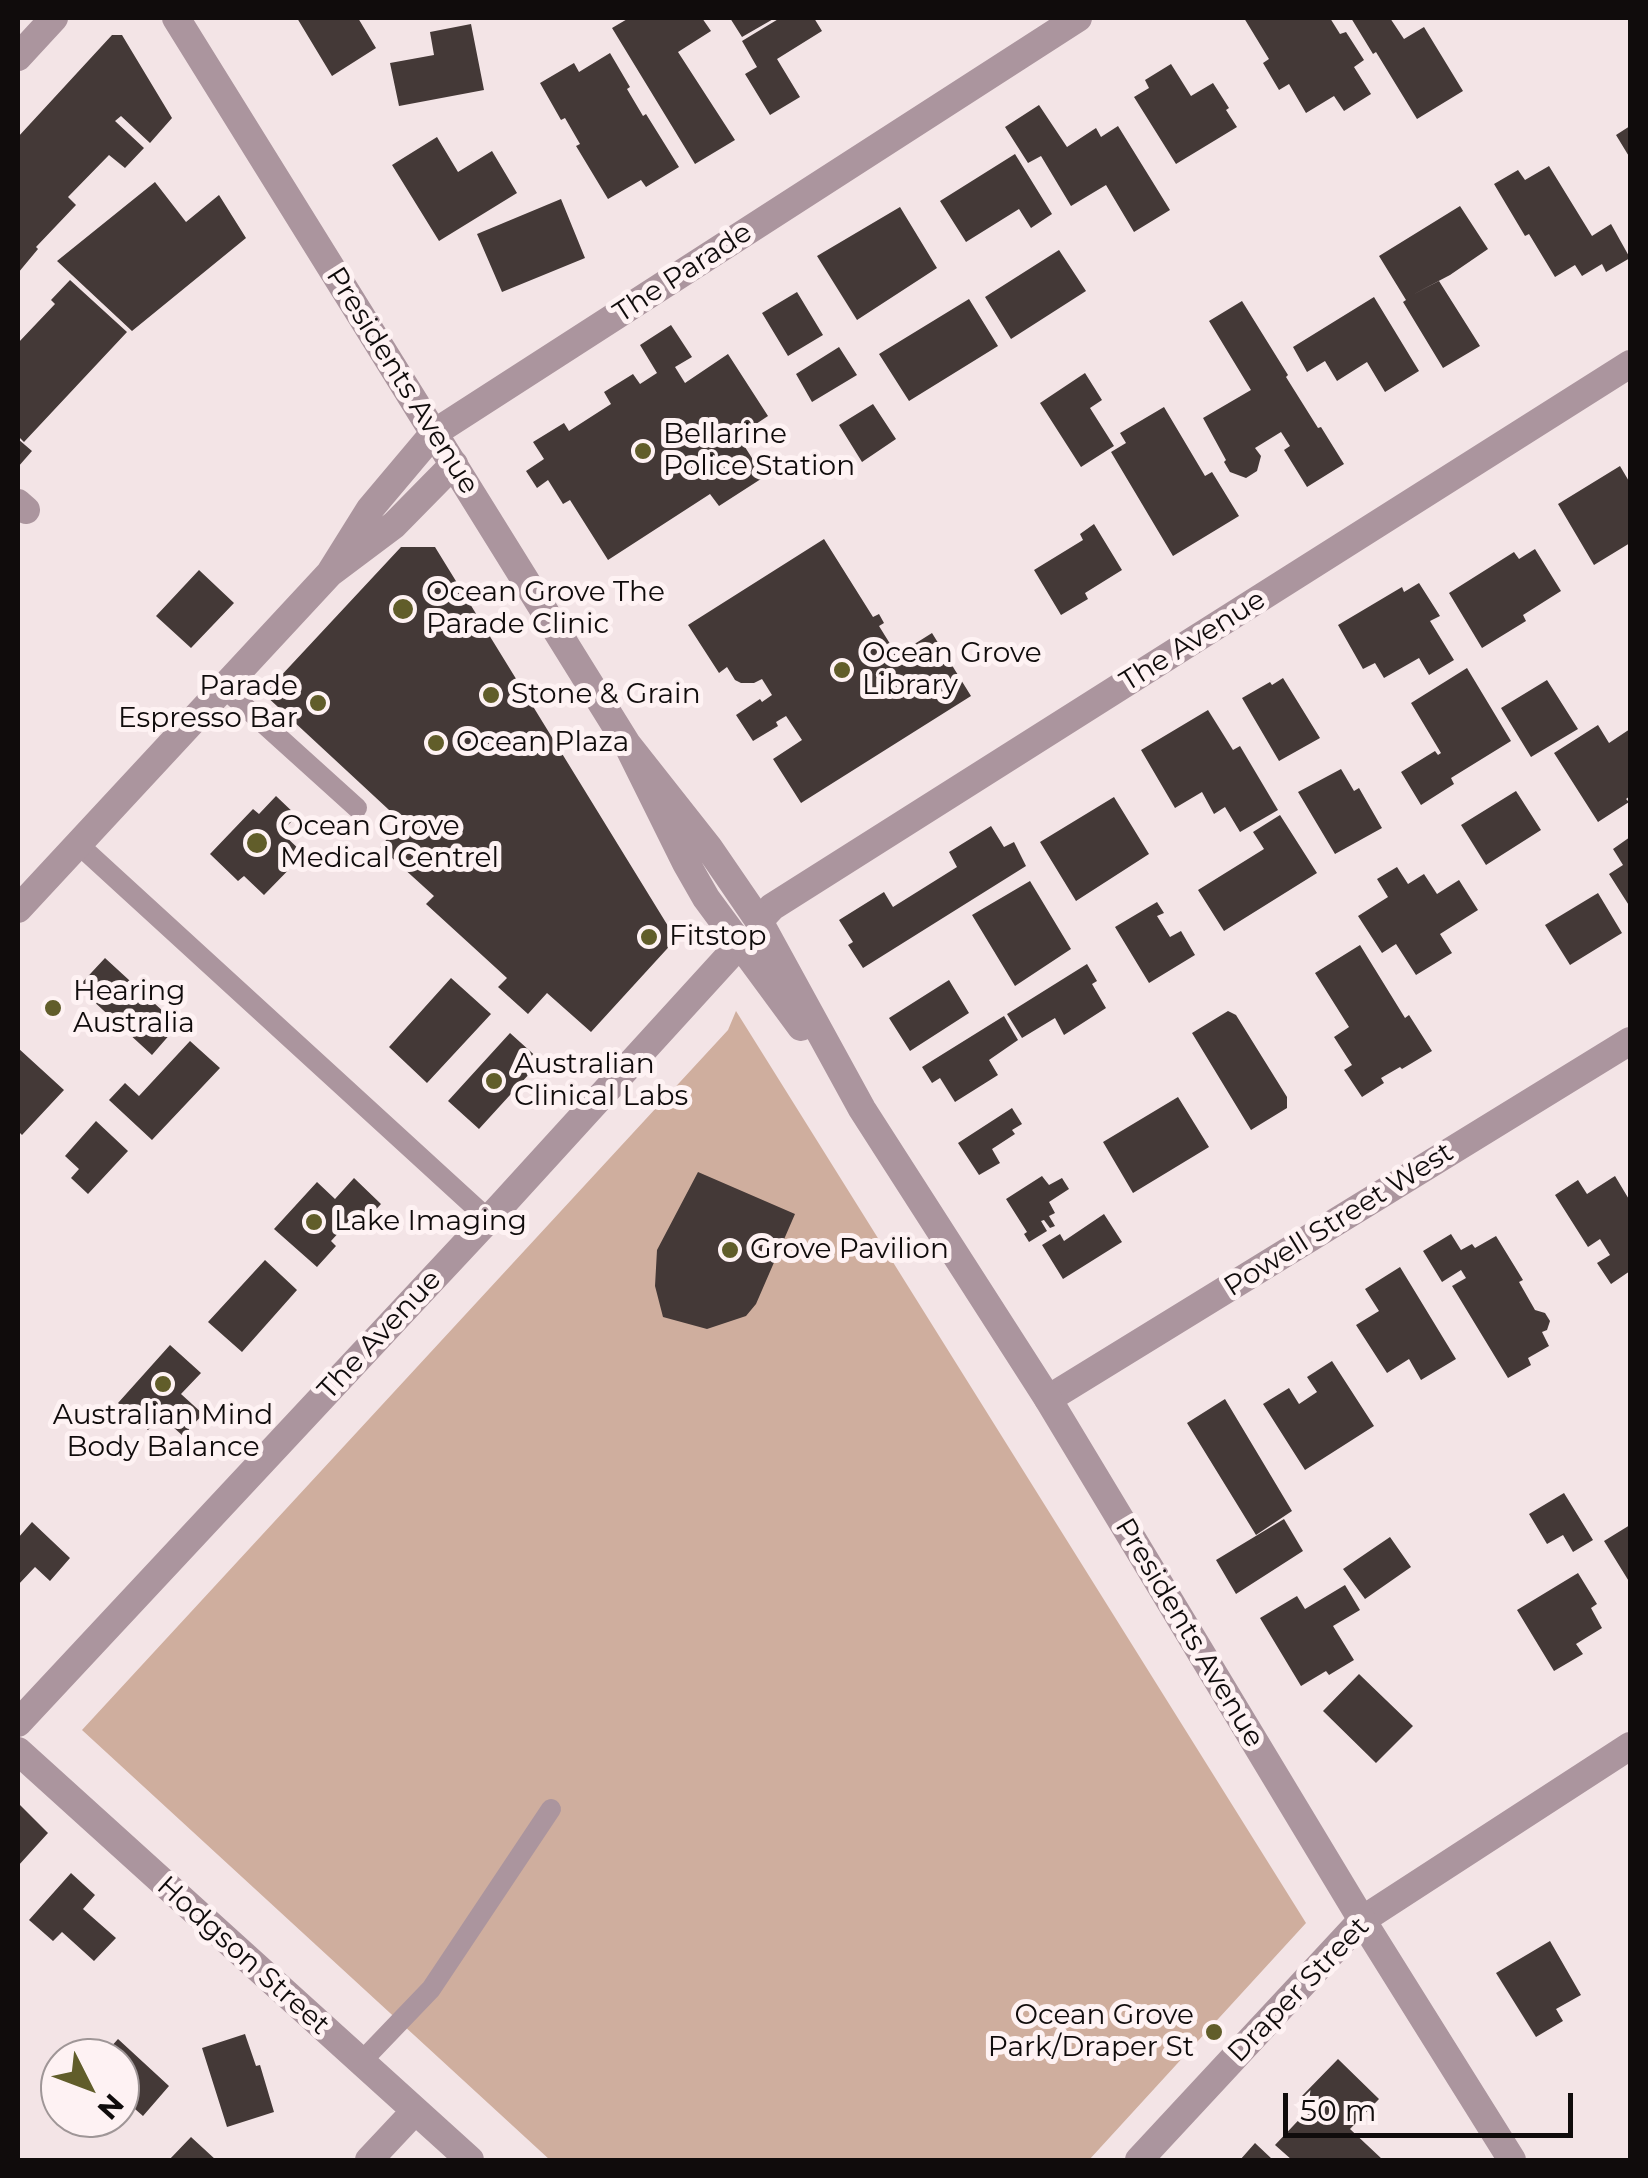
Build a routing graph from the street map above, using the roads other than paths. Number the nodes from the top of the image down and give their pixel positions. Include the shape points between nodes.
1 (54, 18) edge
2 (176, 18) edge
3 (1078, 18) edge
4 (18, 57) edge
5 (1630, 364) edge
6 (434, 433) junction
7 (454, 464) junction
8 (330, 572) junction
9 (223, 688) junction
10 (627, 744) junction
11 (357, 808) dead end
12 (78, 844) junction
13 (18, 909) edge
14 (759, 921) junction
15 (739, 945) junction
16 (1630, 1041) edge
17 (862, 1109) junction
18 (488, 1218) junction
19 (1048, 1399) junction
20 (18, 1724) edge
21 (1630, 1746) edge
22 (18, 1750) edge
23 (551, 1808) dead end
24 (1362, 1920) junction
25 (361, 2062) junction
26 (415, 2111) junction
27 (368, 2160) edge
28 (470, 2160) edge
29 (1139, 2160) edge
30 (1512, 2160) edge

1 - 4 street
2 - 6 street, Presidents Avenue
3 - 6 street, The Parade
5 - 14 street, The Avenue
6 - 7 street, Presidents Avenue
6 - 8 street, The Parade via 370,509
7 - 8 street, The Parade via 394,525
7 - 10 street, Presidents Avenue
8 - 9 street, The Parade
9 - 11 lane
9 - 12 street, The Parade
10 - 14 street, Presidents Avenue
10 - 15 street, Presidents Avenue via 686,863
12 - 13 street, The Parade
12 - 18 lane
14 - 15 street, The Avenue
14 - 17 street, Presidents Avenue
15 - 17 street, Presidents Avenue
15 - 18 street, The Avenue
16 - 19 street, Powell Street West
17 - 19 street, Presidents Avenue
18 - 20 street, The Avenue
19 - 24 street, Presidents Avenue
21 - 24 street, Draper Street
22 - 25 street, Hodgson Street
23 - 25 lane via 430,1989
24 - 29 street, Draper Street
24 - 30 street, Presidents Avenue
25 - 26 street, Hodgson Street
26 - 27 street
26 - 28 street, Hodgson Street

